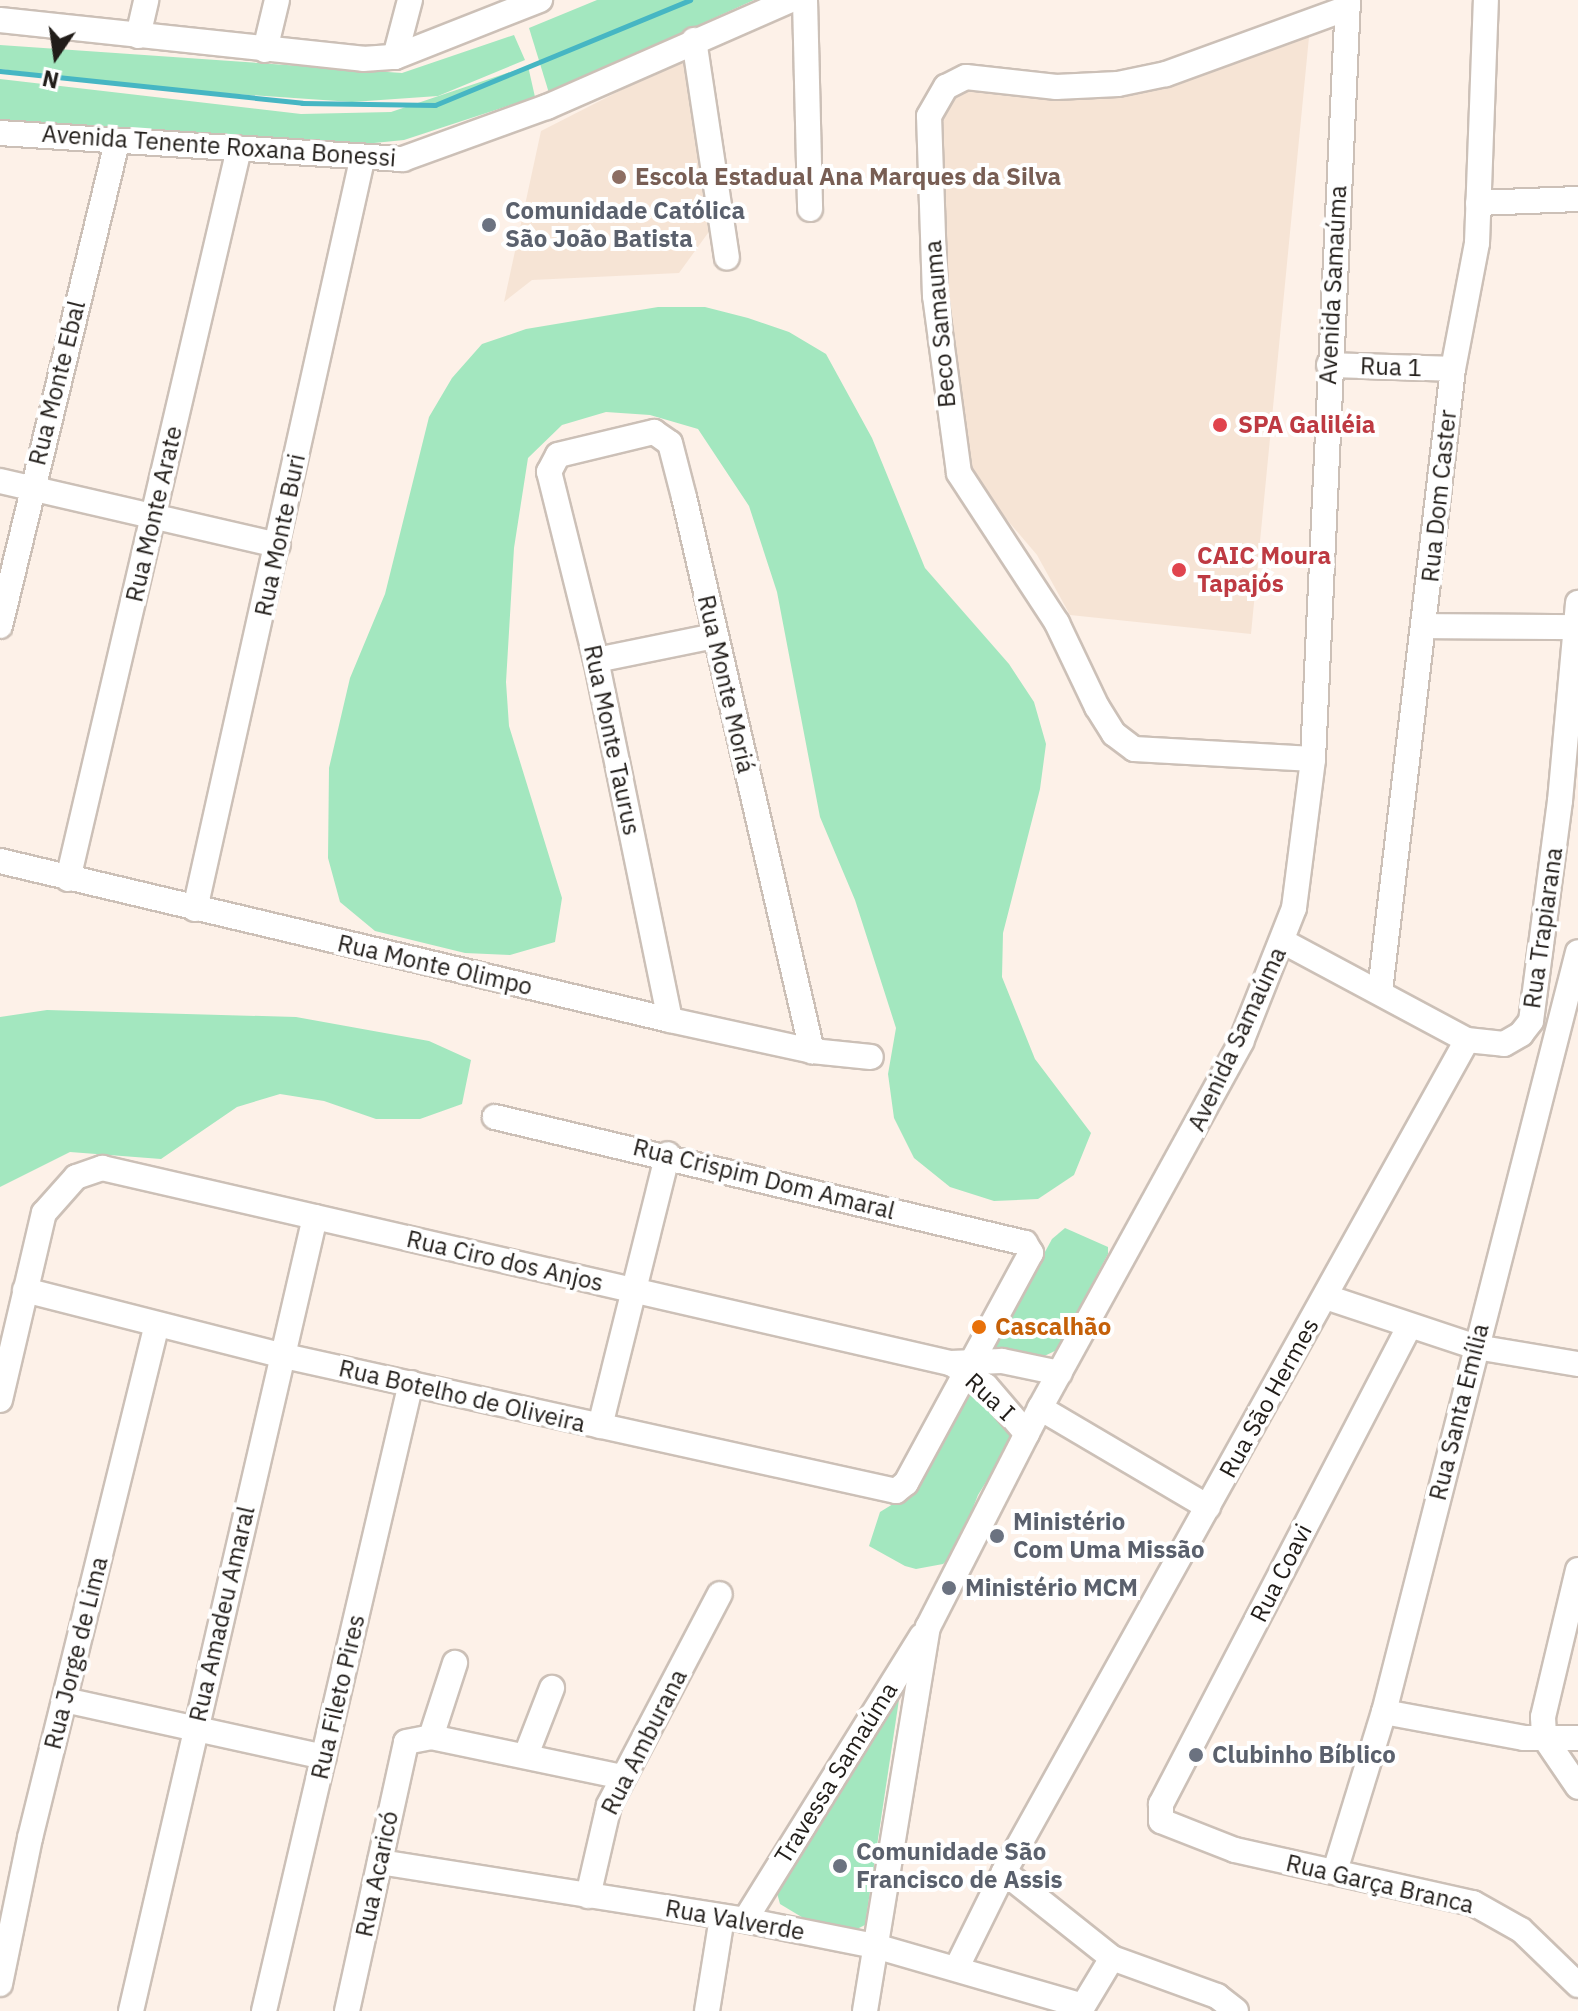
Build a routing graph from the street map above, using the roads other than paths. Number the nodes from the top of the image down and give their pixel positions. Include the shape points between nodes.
1 (146, 0) edge
2 (277, 0) edge
3 (410, 0) edge
4 (791, 0) edge
5 (805, 0) edge
6 (1486, 0) edge
7 (538, 1) edge
8 (1347, 4) edge
9 (10, 14) edge
10 (138, 36) junction
11 (694, 40) junction
12 (265, 50) junction
13 (395, 57) junction
14 (0, 133) edge
15 (117, 141) junction
16 (239, 149) junction
17 (362, 160) junction
18 (1578, 199) edge
19 (1478, 203) junction
20 (810, 209) dead end
21 (727, 258) dead end
22 (1329, 365) junction
23 (1453, 369) junction
24 (551, 461) joint
25 (0, 481) edge
26 (31, 489) junction
27 (154, 517) junction
28 (278, 545) junction
29 (1577, 615) edge
30 (0, 626) edge
31 (1424, 626) junction
32 (714, 636) junction
33 (596, 660) junction
34 (1313, 759) junction
35 (1569, 803) edge
36 (0, 861) edge
37 (68, 879) junction
38 (195, 909) junction
39 (1284, 942) junction
40 (1577, 958) edge
41 (1380, 991) junction
42 (670, 1020) junction
43 (1467, 1040) junction
44 (812, 1051) junction
45 (871, 1057) dead end
46 (495, 1117) dead end
47 (668, 1154) junction
48 (315, 1217) junction
49 (25, 1290) junction
50 (635, 1291) junction
51 (1326, 1297) junction
52 (157, 1324) junction
53 (1409, 1327) junction
54 (1476, 1347) junction
55 (280, 1355) junction
56 (1021, 1363) junction
57 (1578, 1364) edge
58 (962, 1366) junction
59 (1060, 1373) junction
60 (411, 1383) junction
61 (0, 1400) edge
62 (1002, 1401) junction
63 (1040, 1408) junction
64 (600, 1426) junction
65 (1027, 1434) junction
66 (1208, 1507) junction
67 (1578, 1570) edge
68 (720, 1594) dead end
69 (1574, 1600) edge
70 (928, 1627) junction
71 (455, 1663) dead end
72 (552, 1688) dead end
73 (65, 1700) junction
74 (1384, 1712) junction
75 (196, 1729) junction
76 (1544, 1737) junction
77 (420, 1738) junction
78 (1578, 1738) edge
79 (526, 1755) junction
80 (324, 1757) junction
81 (622, 1777) junction
82 (1578, 1787) edge
83 (1161, 1821) joint
84 (380, 1862) junction
85 (1335, 1871) junction
86 (1004, 1872) junction
87 (588, 1896) junction
88 (734, 1918) junction
89 (875, 1946) junction
90 (1112, 1958) junction
91 (957, 1967) junction
92 (0, 1984) edge
93 (1578, 1985) edge
94 (1081, 2008) edge
95 (1236, 2010) edge
96 (131, 2011) edge
97 (264, 2011) edge
98 (347, 2011) edge
99 (707, 2011) edge
100 (865, 2011) edge

1 - 10 street
2 - 12 street
3 - 13 street
4 - 11 street, Avenida Tenente Roxana Bonessi
5 - 20 street
6 - 19 street, Rua Dom Caster
7 - 13 street
8 - 22 street, Avenida Samaúma
8 - 34 street, Beco Samauma via 1166,74 1118,84 1056,87 966,77 946,87 929,116 935,296 959,473 1057,623 1097,707 1114,734 1134,749
9 - 10 street
10 - 12 street
11 - 17 street, Avenida Tenente Roxana Bonessi via 452,146 403,159
11 - 21 street
12 - 13 street
14 - 15 street, Avenida Tenente Roxana Bonessi
15 - 16 street, Avenida Tenente Roxana Bonessi
15 - 26 street, Rua Monte Ebal
16 - 17 street, Avenida Tenente Roxana Bonessi
16 - 27 street, Rua Monte Arate
17 - 28 street, Rua Monte Buri
18 - 19 street
19 - 23 street, Rua Dom Caster via 1477,243
22 - 23 street, Rua 1
22 - 34 street, Avenida Samaúma
23 - 31 street, Rua Dom Caster
24 - 32 street, Rua Monte Moriá via 606,440 664,434 684,497
24 - 33 street, Rua Monte Taurus via 549,472
25 - 26 street
26 - 27 street
26 - 30 street, Rua Monte Ebal
27 - 28 street
27 - 37 street, Rua Monte Arate
28 - 38 street, Rua Monte Buri
29 - 31 street
29 - 35 street, Rua Trapiarana
31 - 41 street, Rua Dom Caster
32 - 33 street
32 - 44 street, Rua Monte Moriá
33 - 42 street, Rua Monte Taurus
34 - 39 street, Avenida Samaúma via 1301,877
35 - 43 street, Rua Trapiarana via 1531,1021 1504,1044
36 - 37 street, Rua Monte Olimpo
37 - 38 street, Rua Monte Olimpo
38 - 42 street, Rua Monte Olimpo
39 - 41 street, Rua Trapiarana
39 - 59 street, Avenida Samaúma via 1241,1042
40 - 54 street, Rua Santa Emília
41 - 43 street, Rua Trapiarana
42 - 44 street, Rua Monte Olimpo
43 - 51 street, Rua São Hermes
44 - 45 street, Rua Monte Olimpo
46 - 47 street, Rua Crispim Dom Amaral
47 - 50 street
47 - 58 street, Rua Crispim Dom Amaral via 1030,1247
48 - 49 street, Rua Ciro dos Anjos via 102,1168 76,1177 52,1200
48 - 50 street, Rua Ciro dos Anjos
48 - 55 street, Rua Amadeu Amaral
49 - 52 street, Rua Botelho de Oliveira
49 - 61 street, Rua Ciro dos Anjos
50 - 58 street, Rua Ciro dos Anjos
50 - 64 street
51 - 53 street
51 - 66 street, Rua São Hermes
52 - 55 street, Rua Botelho de Oliveira
52 - 73 street, Rua Jorge de Lima
53 - 54 street
53 - 83 street, Rua Coavi via 1161,1804
54 - 57 street
54 - 74 street, Rua Santa Emília
55 - 60 street, Rua Botelho de Oliveira
55 - 75 street, Rua Amadeu Amaral
56 - 58 street, Rua Ciro dos Anjos
56 - 59 street, Rua Ciro dos Anjos
56 - 62 street
58 - 62 street, Rua I
58 - 64 street, Rua Botelho de Oliveira via 902,1488
59 - 63 street, Avenida Samaúma
60 - 64 street, Rua Botelho de Oliveira
60 - 80 street, Rua Fileto Pires
62 - 65 street, Rua I
63 - 65 street, Avenida Samaúma
63 - 66 street
65 - 70 street, Avenida Samaúma
66 - 86 street, Rua São Hermes
67 - 69 street
68 - 81 street, Rua Amburana
69 - 76 street via 1543,1717
70 - 88 street, Travessa Samaúma
70 - 89 street, Avenida Samaúma
71 - 77 street, Rua Acaricó
72 - 79 street
73 - 75 street
73 - 92 street, Rua Jorge de Lima
74 - 76 street via 1524,1738
74 - 85 street, Rua Santa Emília
75 - 80 street
75 - 96 street, Rua Amadeu Amaral
76 - 78 street
76 - 82 street
77 - 79 street
77 - 84 street, Rua Acaricó via 404,1745
79 - 81 street
80 - 97 street, Rua Fileto Pires
81 - 87 street, Rua Amburana via 600,1833
83 - 85 street, Rua Garça Branca via 1235,1850
84 - 87 street, Rua Valverde
84 - 98 street, Rua Acaricó
85 - 93 street, Rua Garça Branca via 1448,1895 1495,1913 1556,1959
86 - 90 street
86 - 91 street, Rua São Hermes
87 - 88 street, Rua Valverde
88 - 89 street, Rua Valverde
88 - 99 street
89 - 91 street, Rua Valverde
89 - 100 street, Avenida Samaúma
90 - 94 street
90 - 95 street via 1217,1996
91 - 94 street, Rua Valverde

